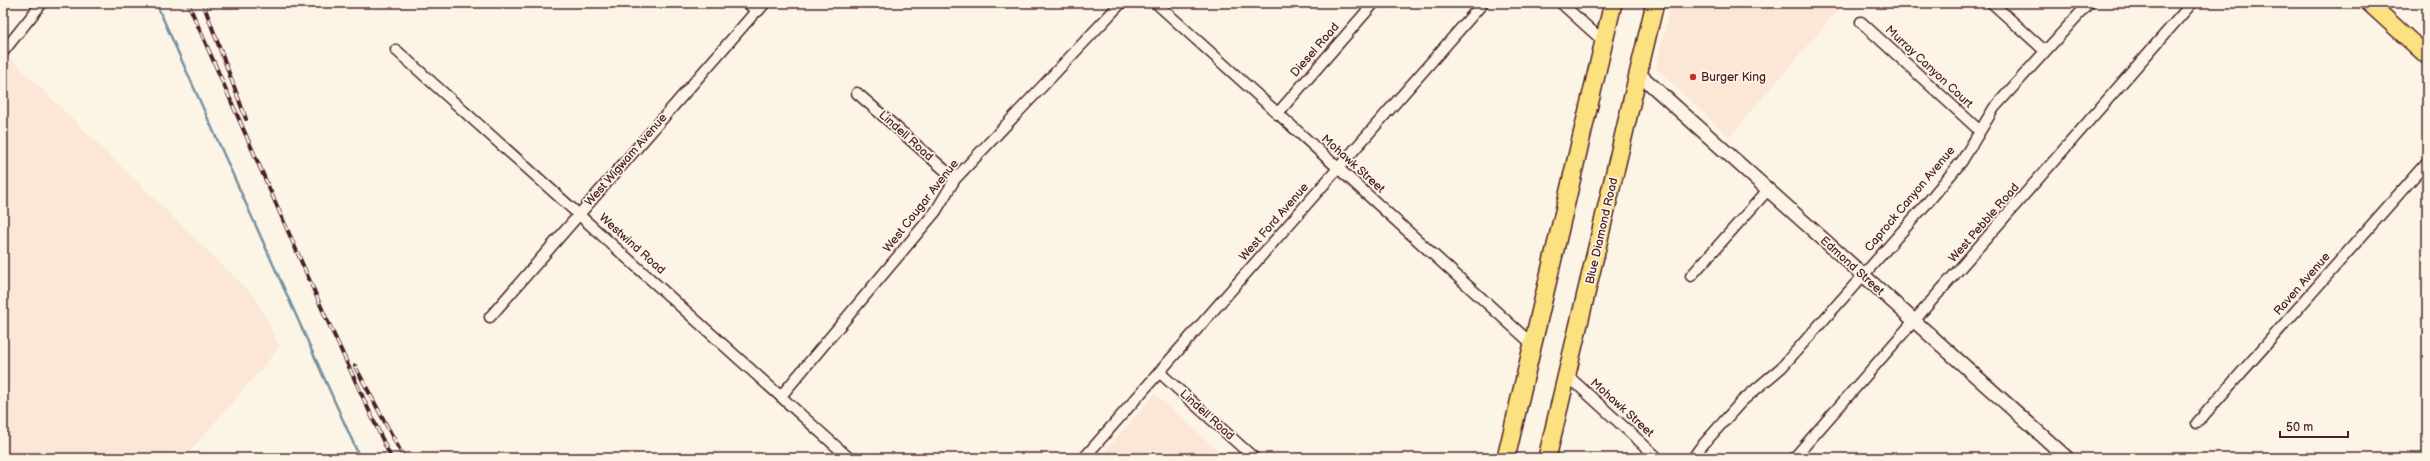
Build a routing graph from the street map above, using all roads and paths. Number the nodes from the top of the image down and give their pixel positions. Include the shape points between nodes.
1 (42, 3) edge
2 (1121, 3) edge
3 (1156, 3) edge
4 (1374, 3) edge
5 (1483, 3) edge
6 (1561, 3) edge
7 (1613, 3) edge
8 (1655, 3) edge
9 (1992, 3) edge
10 (2089, 3) edge
11 (2192, 3) edge
12 (2369, 3) edge
13 (757, 5) edge
14 (1861, 22) dead end
15 (1603, 41) junction
16 (396, 50) dead end
17 (2045, 51) junction
18 (3, 52) edge
19 (2427, 56) edge
20 (1638, 73) junction
21 (857, 93) dead end
22 (1277, 114) junction
23 (1980, 131) junction
24 (2427, 162) edge
25 (1338, 168) junction
26 (956, 179) junction
27 (1767, 191) junction
28 (580, 214) junction
29 (1691, 276) dead end
30 (1862, 276) junction
31 (490, 317) dead end
32 (1915, 323) junction
33 (1532, 344) junction
34 (1159, 372) junction
35 (1568, 376) junction
36 (781, 396) junction
37 (2197, 423) dead end
38 (849, 458) edge
39 (1084, 458) edge
40 (1254, 458) edge
41 (1506, 458) edge
42 (1547, 458) edge
43 (1658, 458) edge
44 (1694, 458) edge
45 (1794, 458) edge
46 (2067, 458) edge

1 - 18 street
2 - 26 street, West Cougar Avenue
3 - 22 street, Mohawk Street
4 - 22 street, Diesel Road
5 - 25 street, West Ford Avenue
6 - 15 street
7 - 15 highway
8 - 20 highway, Blue Diamond Road
9 - 17 street
10 - 17 street, Caprock Canyon Avenue
11 - 32 street, West Pebble Road
12 - 19 main road
13 - 28 street, West Wigwam Avenue
14 - 23 street, Murray Canyon Court
15 - 33 highway
16 - 28 street, Westwind Road
17 - 23 street, Caprock Canyon Avenue via 1994,108
20 - 27 street, Edmond Street
20 - 35 highway, Blue Diamond Road
21 - 26 street, Lindell Road
22 - 25 street, Mohawk Street
23 - 30 street, Caprock Canyon Avenue via 1957,167
24 - 37 street, Raven Avenue
25 - 33 street, Mohawk Street
25 - 34 street, West Ford Avenue
26 - 36 street, West Cougar Avenue via 936,211
27 - 29 street
27 - 30 street, Edmond Street
28 - 31 street, West Wigwam Avenue
28 - 36 street, Westwind Road
30 - 32 street, Edmond Street
30 - 44 street, Caprock Canyon Avenue via 1782,367 1742,400
32 - 45 street, West Pebble Road
32 - 46 street, Edmond Street
33 - 41 highway
34 - 39 street, West Ford Avenue
34 - 40 street, Lindell Road
35 - 42 highway, Blue Diamond Road
35 - 43 street, Mohawk Street
36 - 38 street, Westwind Road

